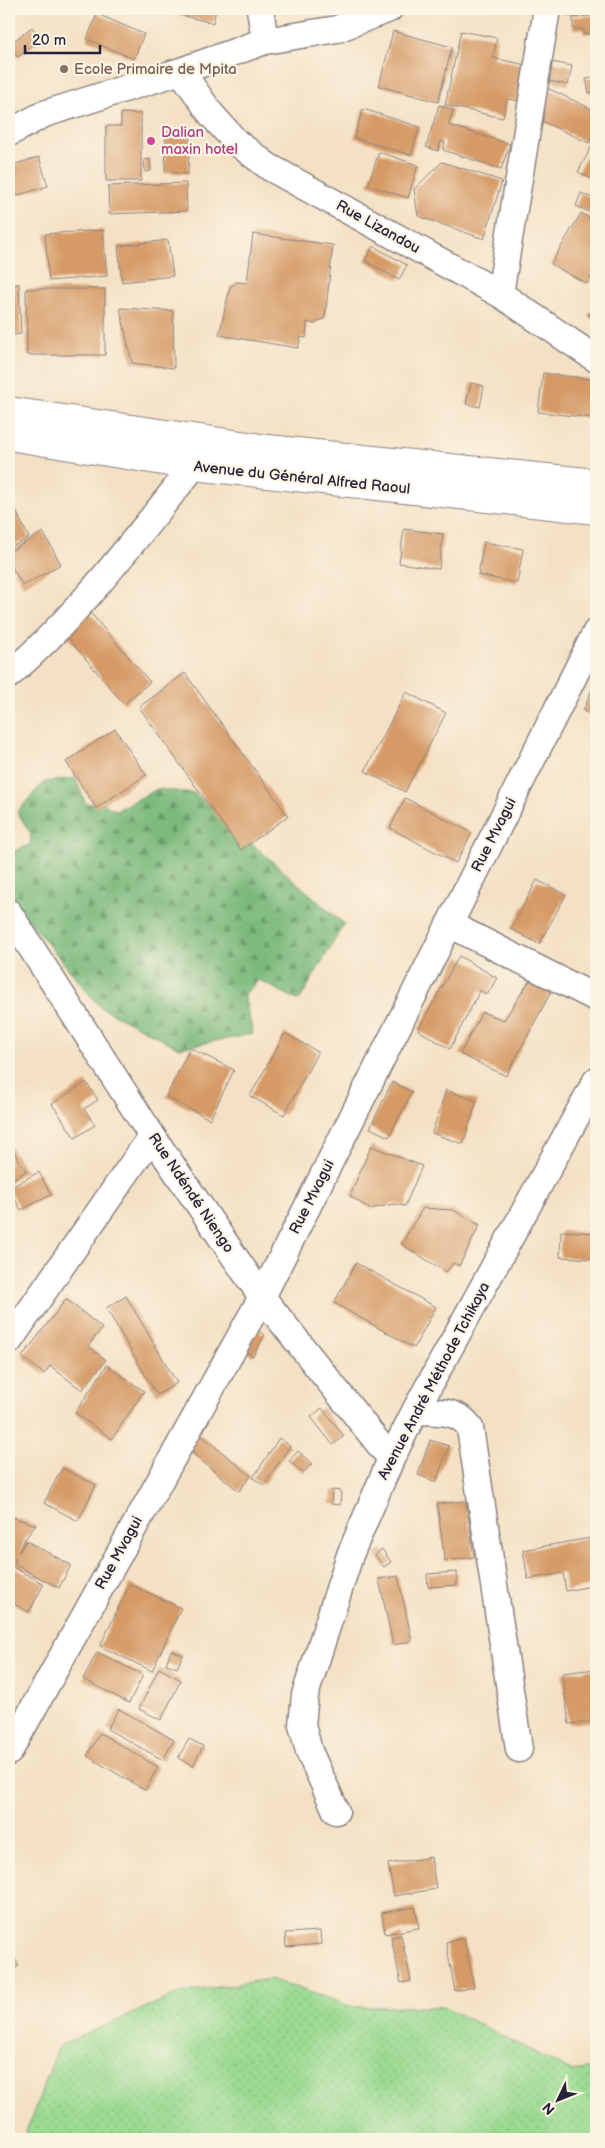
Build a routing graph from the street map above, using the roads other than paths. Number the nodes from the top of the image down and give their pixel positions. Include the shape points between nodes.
1 (260, 9) edge
2 (389, 9) edge
3 (547, 9) edge
4 (265, 41) junction
5 (180, 71) junction
6 (9, 132) edge
7 (500, 294) junction
8 (596, 359) edge
9 (9, 411) edge
10 (9, 436) edge
11 (194, 466) junction
12 (596, 483) edge
13 (596, 510) edge
14 (596, 632) edge
15 (9, 675) edge
16 (9, 914) edge
17 (449, 924) junction
18 (596, 998) edge
19 (596, 1081) edge
20 (152, 1136) junction
21 (262, 1297) junction
22 (9, 1341) edge
23 (416, 1411) junction
24 (391, 1459) junction
25 (13, 1732) edge
26 (518, 1749) dead end
27 (336, 1811) dead end

1 - 4 street
2 - 4 street via 337,29
3 - 7 street
4 - 5 street
5 - 6 street via 44,114
5 - 7 street, Rue Lizandou via 236,142 269,167
7 - 8 street, Rue Lizandou
9 - 12 street, Avenue du Général Alfred Raoul via 231,444
10 - 11 street, Avenue du Général Alfred Raoul
11 - 13 street, Avenue du Général Alfred Raoul
11 - 15 street via 74,614
14 - 17 street, Rue Mvagui
16 - 20 street, Rue Ndéndé Niengo
17 - 18 street
17 - 21 street, Rue Mvagui
19 - 23 street, Avenue André Méthode Tchikaya
20 - 21 street, Rue Ndéndé Niengo
20 - 22 street
21 - 24 street, Rue Ndéndé Niengo
21 - 25 street, Rue Mvagui
23 - 24 street, Avenue André Méthode Tchikaya
23 - 26 street via 458,1416 470,1428
24 - 27 street, Avenue André Méthode Tchikaya via 350,1555 305,1696 302,1725

